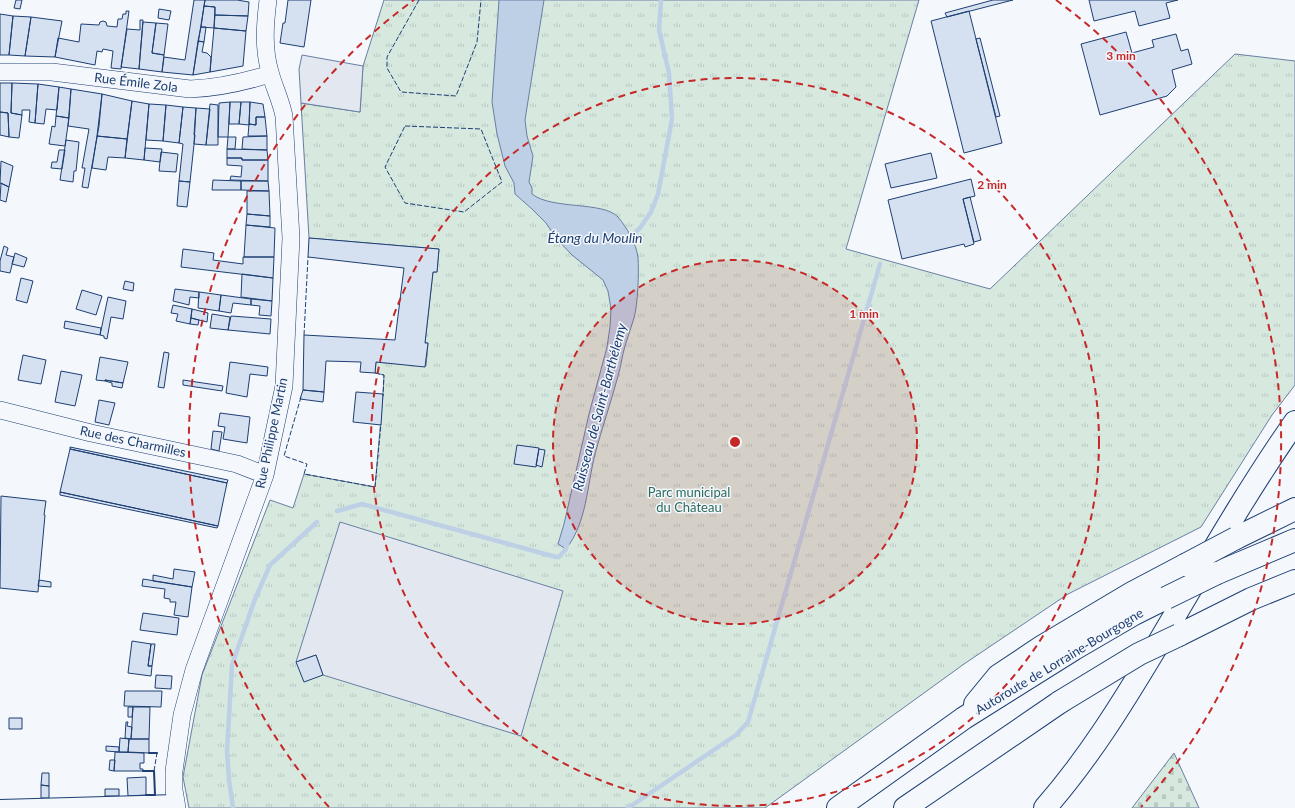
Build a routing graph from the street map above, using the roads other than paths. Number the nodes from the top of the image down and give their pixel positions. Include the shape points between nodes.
1 (268, 0) edge
2 (0, 72) edge
3 (270, 74) junction
4 (0, 410) edge
5 (1295, 422) edge
6 (265, 475) junction
7 (1295, 509) edge
8 (1295, 540) edge
9 (1295, 581) edge
10 (964, 718) junction
11 (177, 805) edge
12 (0, 806) edge
13 (838, 808) edge
14 (905, 808) edge
15 (1046, 808) edge

1 - 3 street, Rue Philippe Martin via 265,41
2 - 3 street, Rue Émile Zola via 52,72 190,88 228,85
3 - 6 street, Rue Philippe Martin via 284,116 291,238 284,386
4 - 6 street, Rue des Charmilles via 91,433 237,464
5 - 15 highway via 1248,494 1124,701
6 - 11 street, Rue Philippe Martin via 194,670 182,715 174,771
7 - 10 highway, bridge via 1132,593 1043,646 998,676
8 - 10 highway, Autoroute de Lorraine-Bourgogne, bridge via 1217,573 1134,614
9 - 14 highway, bridge via 1251,598 1139,654 1060,702
10 - 13 highway, Autoroute de Lorraine-Bourgogne
11 - 12 street

